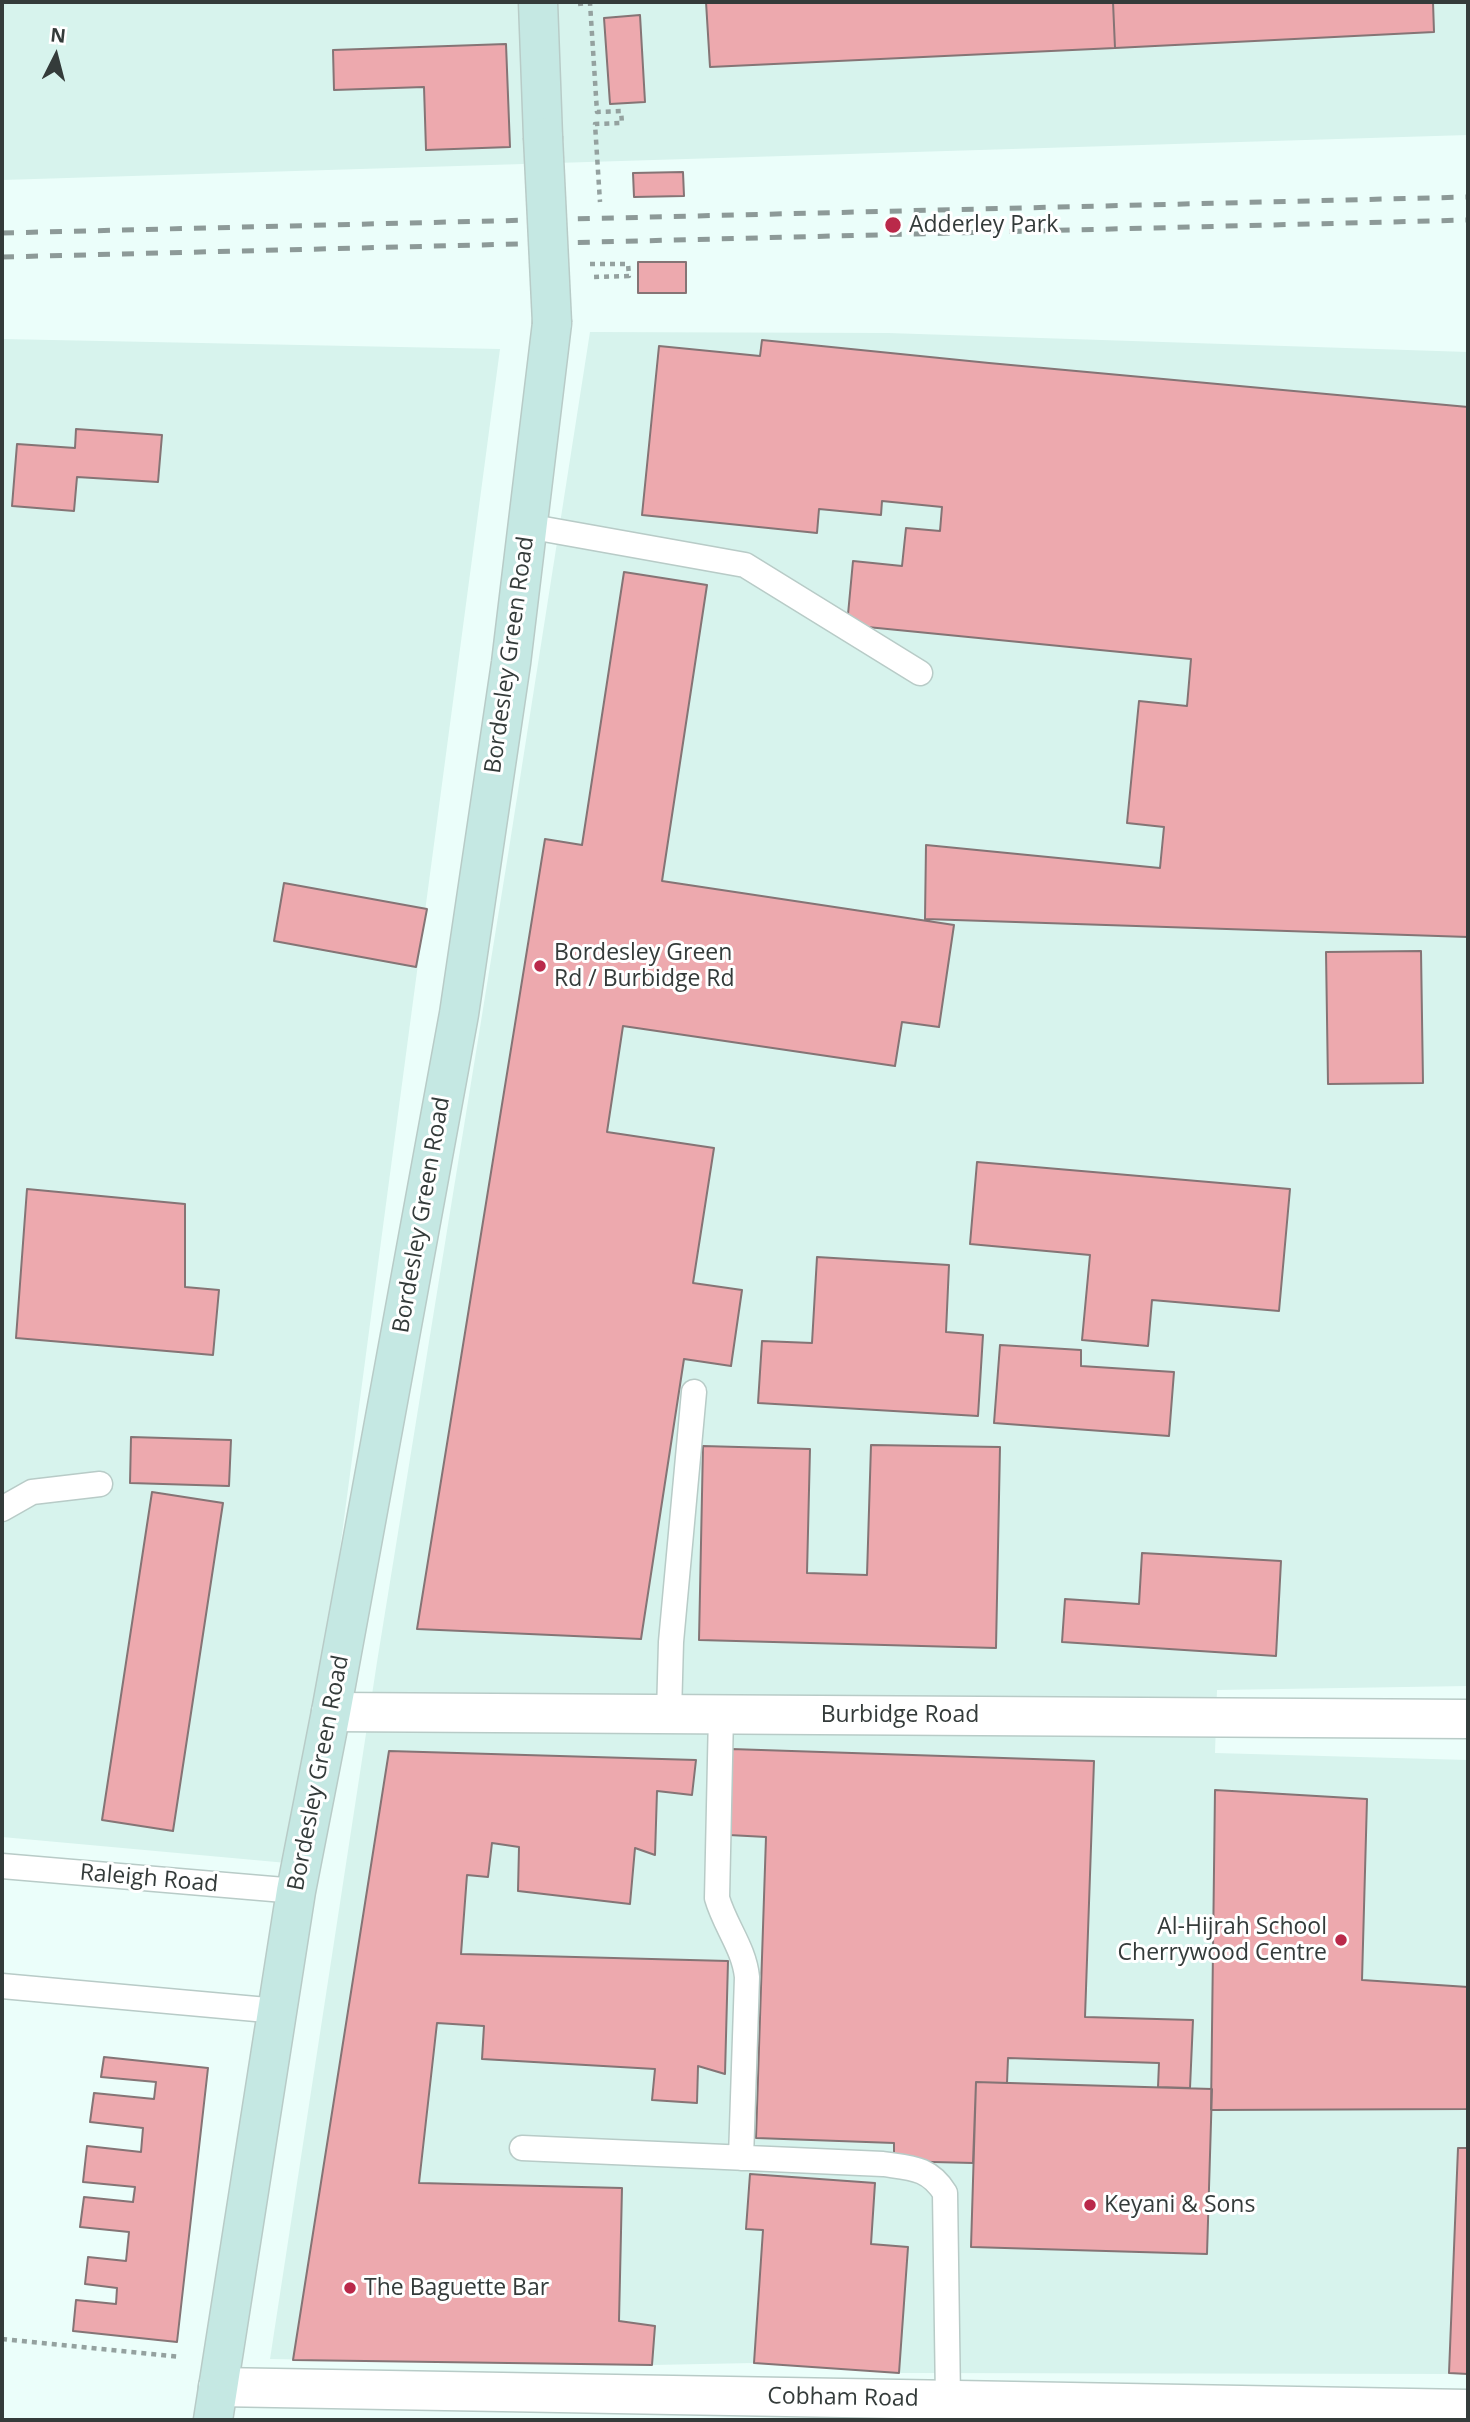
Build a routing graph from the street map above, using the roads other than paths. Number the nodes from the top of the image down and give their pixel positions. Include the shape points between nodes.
1 (539, 4) edge
2 (527, 526) junction
3 (920, 673) dead end
4 (694, 1392) dead end
5 (100, 1484) dead end
6 (2, 1508) edge
7 (331, 1712) junction
8 (669, 1714) junction
9 (721, 1714) junction
10 (1468, 1719) edge
11 (2, 1866) edge
12 (296, 1891) junction
13 (2, 1986) edge
14 (278, 2011) junction
15 (522, 2148) dead end
16 (741, 2158) junction
17 (218, 2390) edge
18 (948, 2400) junction
19 (1468, 2409) edge

1 - 2 main road, Bordesley Green Road, bridge via 552,323
2 - 3 lane via 745,565
2 - 7 main road, Bordesley Green Road via 459,1014
4 - 8 lane via 671,1642
5 - 6 lane via 32,1492
7 - 8 street, Burbidge Road
7 - 12 main road, Bordesley Green Road
8 - 9 street, Burbidge Road
9 - 10 street, Burbidge Road
9 - 16 lane via 718,1898 745,1958 747,1977
11 - 12 lane, Raleigh Road
12 - 14 main road, Bordesley Green Road
13 - 14 lane
14 - 17 main road, Bordesley Green Road
15 - 16 lane
16 - 18 lane via 883,2164 923,2170 937,2180 945,2193
17 - 18 street, Cobham Road
18 - 19 street, Cobham Road

